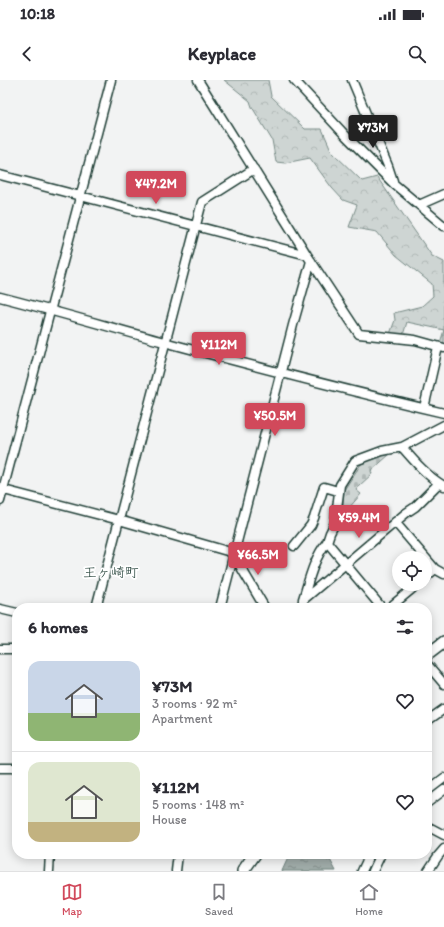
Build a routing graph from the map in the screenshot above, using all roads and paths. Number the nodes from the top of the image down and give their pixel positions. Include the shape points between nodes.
1 (111, 80) edge
2 (198, 80) edge
3 (352, 80) edge
4 (298, 81) edge
5 (254, 169) junction
6 (0, 175) edge
7 (394, 184) junction
8 (444, 194) edge
9 (81, 196) junction
10 (419, 205) junction
11 (196, 226) junction
12 (444, 226) edge
13 (309, 258) junction
14 (0, 297) edge
15 (51, 310) junction
16 (165, 342) junction
17 (441, 347) edge
18 (281, 372) junction
19 (424, 408) junction
20 (444, 413) edge
21 (444, 425) edge
22 (402, 447) junction
23 (441, 485) edge
24 (1, 489) edge
25 (338, 492) junction
26 (0, 501) edge
27 (119, 520) junction
28 (395, 522) junction
29 (327, 542) junction
30 (294, 546) dead end
31 (234, 554) junction
32 (345, 564) junction
33 (435, 569) junction
34 (432, 572) edge
35 (444, 574) edge
36 (410, 591) edge
37 (97, 603) edge
38 (221, 603) edge
39 (262, 603) edge
40 (302, 603) edge
41 (303, 603) edge
42 (378, 603) edge
43 (395, 603) edge
44 (0, 609) edge
45 (12, 612) edge
46 (444, 642) edge
47 (0, 649) edge
48 (12, 649) edge
49 (432, 651) edge
50 (432, 670) edge
51 (444, 684) edge
52 (444, 709) edge
53 (432, 717) edge
54 (0, 768) edge
55 (12, 768) edge
56 (444, 778) edge
57 (432, 787) edge
58 (444, 790) edge
59 (432, 799) edge
60 (432, 829) edge
61 (444, 835) edge
62 (444, 849) edge
63 (50, 859) edge
64 (177, 859) edge
65 (251, 859) edge
66 (368, 859) edge
67 (379, 859) edge
68 (49, 871) edge
69 (176, 871) edge
70 (243, 871) edge
71 (362, 871) edge
72 (373, 871) edge
73 (428, 871) edge

1 - 9 street
2 - 5 street
3 - 7 street
4 - 7 street via 346,136
5 - 11 street via 202,202
5 - 13 street
6 - 9 street
7 - 10 street
8 - 10 street
9 - 11 street
9 - 15 street
10 - 12 street
11 - 13 street
11 - 16 street
13 - 17 street via 358,334 415,340
13 - 18 street
14 - 15 street
15 - 16 street
15 - 24 street
16 - 18 street
16 - 27 street
17 - 19 street
18 - 19 street
18 - 31 street
19 - 20 street
21 - 22 street
22 - 23 street via 414,462
22 - 25 street via 355,461
23 - 28 street
24 - 26 street
24 - 27 street
25 - 29 street via 335,523
25 - 30 street via 324,487 311,525
27 - 31 street
27 - 37 street
28 - 32 street
28 - 33 street
29 - 32 street
29 - 40 street via 317,560
31 - 38 street
31 - 39 street
32 - 41 street
32 - 42 street
33 - 34 street
33 - 35 street
36 - 43 street
44 - 45 street
46 - 49 main road
47 - 48 street
50 - 51 street
52 - 53 street
54 - 55 street
56 - 57 street
58 - 59 street
60 - 61 street
62 - 73 street
63 - 68 street
64 - 69 street
65 - 70 main road
66 - 71 street
67 - 72 street

